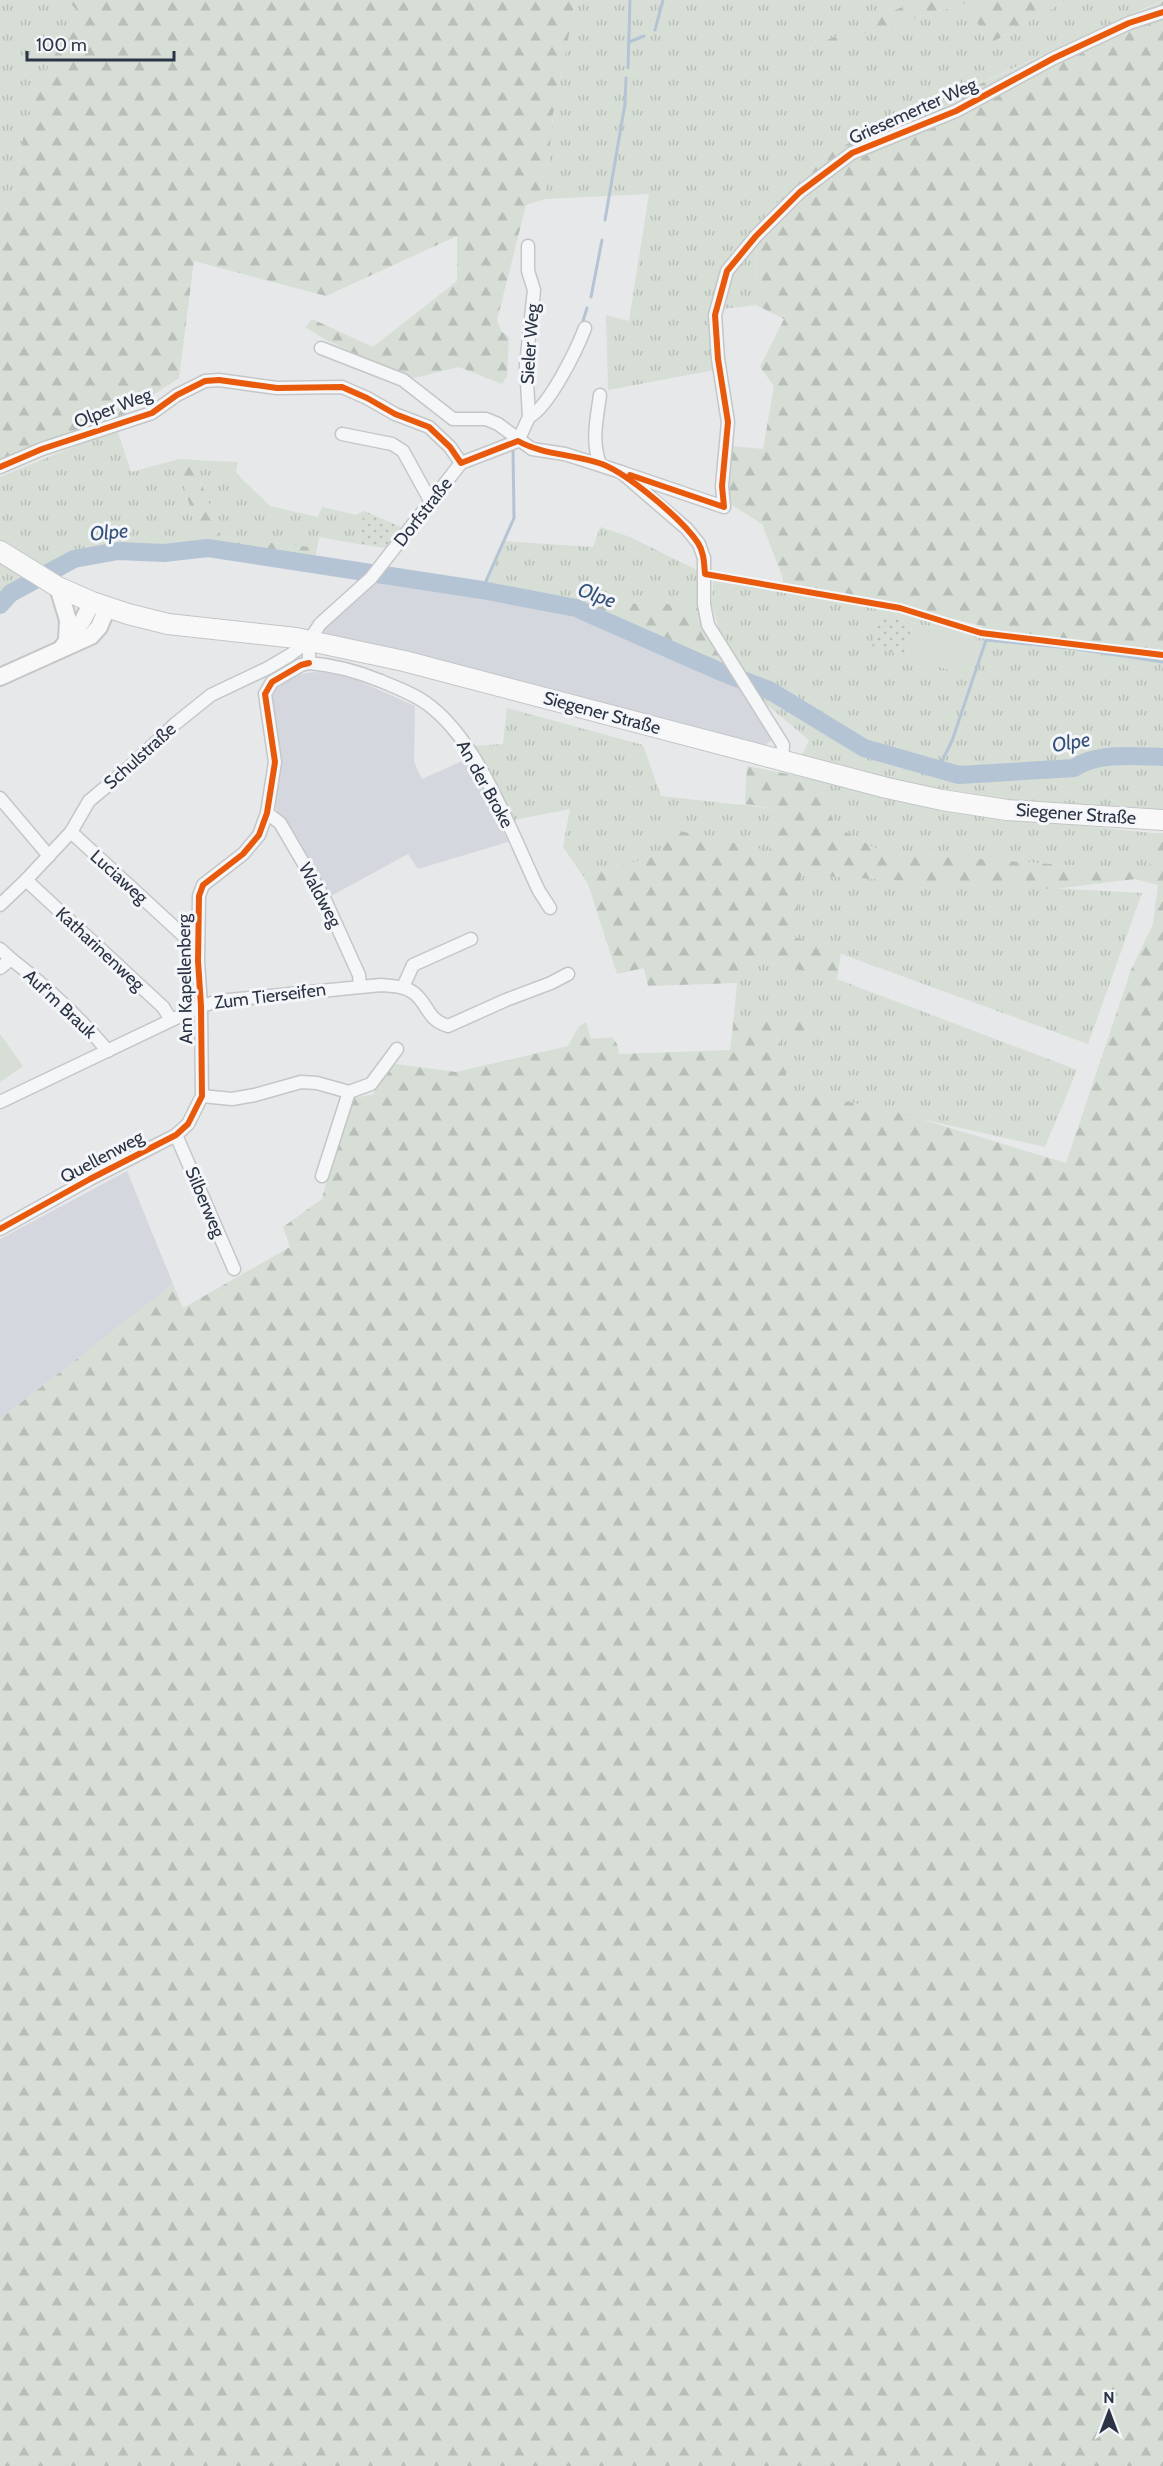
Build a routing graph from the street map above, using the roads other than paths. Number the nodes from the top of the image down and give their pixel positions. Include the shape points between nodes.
1 (1163, 12) edge
2 (528, 246) dead end
3 (585, 328) dead end
4 (321, 348) dead end
5 (600, 395) dead end
6 (529, 417) junction
7 (342, 434) dead end
8 (518, 441) junction
9 (461, 463) junction
10 (600, 464) junction
11 (0, 467) edge
12 (621, 472) junction
13 (431, 502) junction
14 (0, 551) edge
15 (58, 587) junction
16 (100, 605) junction
17 (309, 641) junction
18 (64, 645) junction
19 (309, 663) junction
20 (0, 677) edge
21 (782, 760) junction
22 (0, 798) edge
23 (267, 813) junction
24 (1163, 820) edge
25 (71, 832) junction
26 (49, 856) junction
27 (27, 880) junction
28 (0, 905) edge
29 (550, 908) dead end
30 (471, 939) dead end
31 (197, 941) junction
32 (0, 949) edge
33 (11, 959) junction
34 (0, 969) edge
35 (568, 974) dead end
36 (360, 985) junction
37 (403, 987) junction
38 (201, 1006) junction
39 (171, 1020) junction
40 (397, 1049) dead end
41 (108, 1051) junction
42 (349, 1092) junction
43 (202, 1096) junction
44 (0, 1102) edge
45 (176, 1135) junction
46 (322, 1176) dead end
47 (0, 1229) edge
48 (234, 1269) dead end

1 - 12 street, Griesemerter Weg via 1054,58 956,111 852,153 800,192 727,271 715,315 728,422 724,507
2 - 6 street, Sieler Weg via 528,271 534,290 526,365
3 - 6 street via 566,370 540,408
4 - 8 street via 403,380 453,419 486,419
5 - 10 street via 595,447
6 - 8 street, Sieler Weg
7 - 13 street via 392,444 403,451
8 - 9 street, Dorfstraße
8 - 10 street
9 - 11 street, Olper Weg via 429,427 342,387 277,388 219,380 205,381 177,394 152,413
9 - 13 street, Dorfstraße
10 - 12 street
12 - 21 street via 699,544 704,558 705,614 713,636 783,745
13 - 17 street, Dorfstraße via 374,573 320,624
14 - 15 main road, Siegener Straße
15 - 16 main road, Siegener Straße
15 - 18 street via 68,620
16 - 17 main road, Siegener Straße via 168,624
16 - 18 street
17 - 19 street
17 - 21 main road, Siegener Straße via 404,661
17 - 25 street, Schulstraße via 283,660 211,695 89,801
18 - 20 street
19 - 23 street, Am Kapellenberg via 272,682 265,694 275,762
19 - 29 street, An der Broke via 368,676 393,686 429,705 448,723 470,749
21 - 24 main road, Siegener Straße via 970,805
22 - 26 street
23 - 31 street, Am Kapellenberg via 259,835 243,854 203,885
23 - 36 street, Waldweg via 280,823 325,900
25 - 26 street, Schulstraße
25 - 31 street, Luciaweg via 186,938
26 - 27 street, Schulstraße
27 - 28 street, Schulstraße
27 - 39 street, Katharinenweg via 163,1007
30 - 37 street via 413,965
31 - 38 street, Am Kapellenberg
32 - 33 street, Auf'm Brauk
33 - 34 street, Auf'm Brauk
33 - 41 street, Auf'm Brauk via 88,1027
35 - 37 street via 448,1026 430,1016 415,993
36 - 37 street, Zum Tierseifen
36 - 38 street, Zum Tierseifen
38 - 39 street, Zum Tierseifen
38 - 43 street, Am Kapellenberg
39 - 41 street, Zum Tierseifen
40 - 42 street via 371,1084
41 - 44 street, Zum Tierseifen
42 - 43 street via 301,1082 232,1099
42 - 46 street
43 - 45 street, Quellenweg via 188,1124
45 - 47 street, Quellenweg
45 - 48 street, Silberweg

